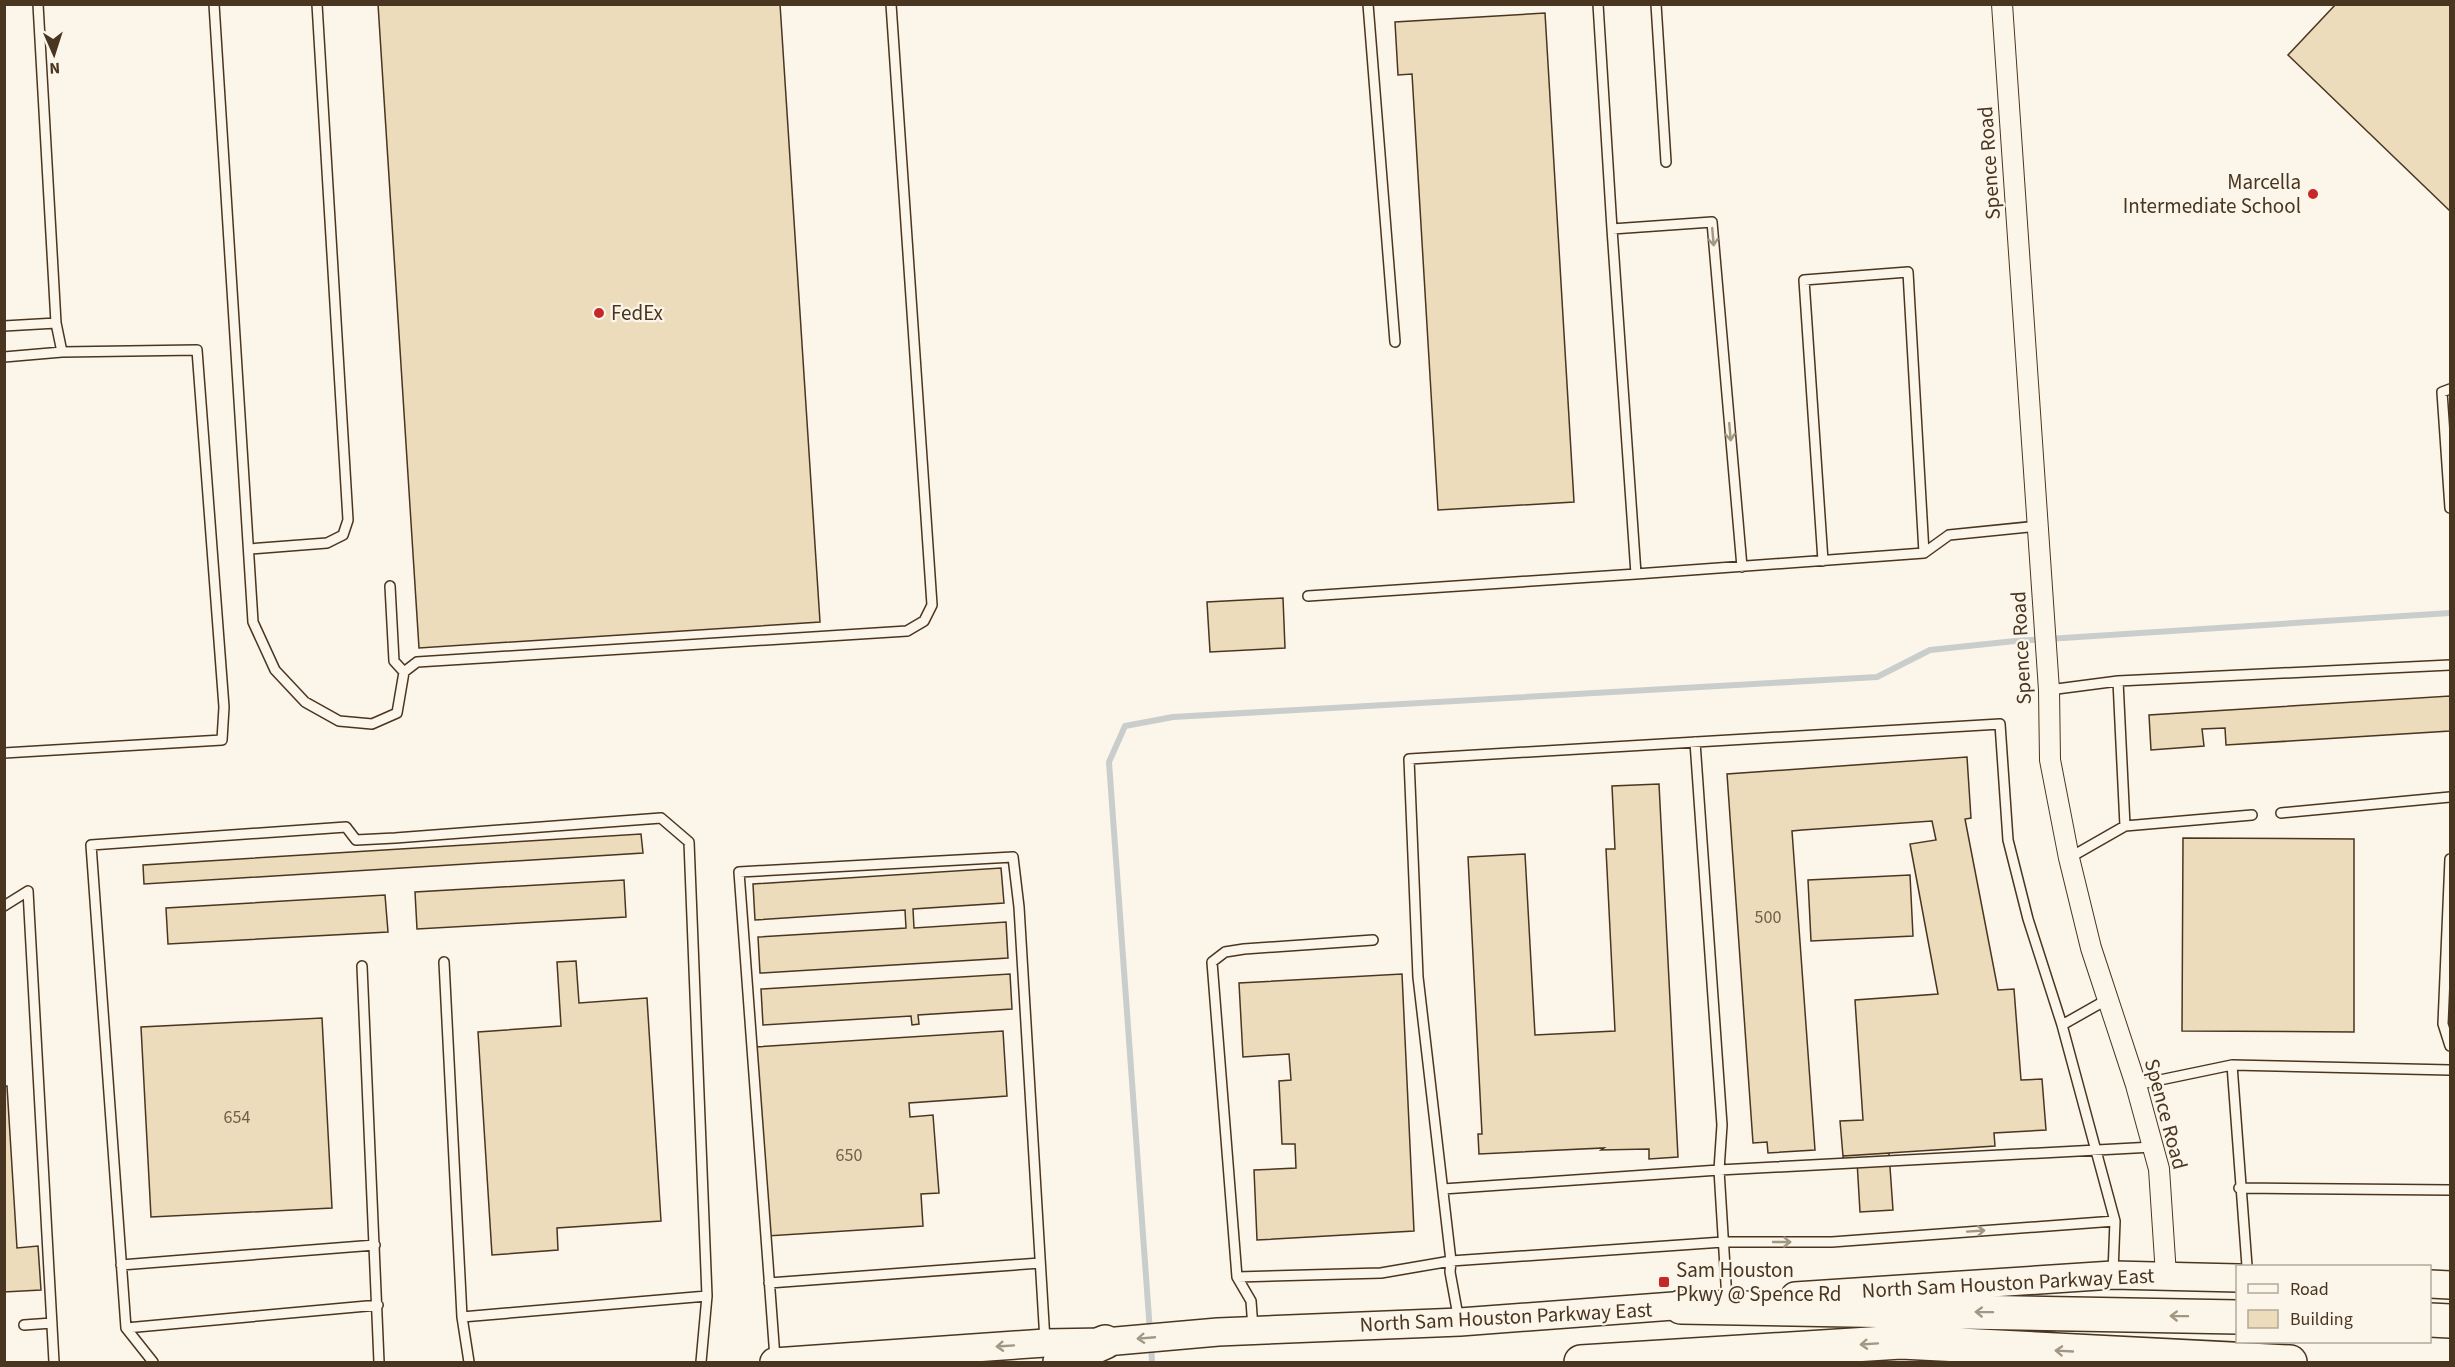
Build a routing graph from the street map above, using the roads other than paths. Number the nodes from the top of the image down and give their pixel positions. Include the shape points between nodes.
1 (38, 4) edge
2 (214, 4) edge
3 (317, 4) edge
4 (891, 4) edge
5 (1368, 4) edge
6 (1598, 4) edge
7 (1656, 4) edge
8 (2002, 4) edge
9 (1666, 162) dead end
10 (1612, 229) junction
11 (56, 323) junction
12 (4, 326) edge
13 (1395, 342) dead end
14 (62, 352) junction
15 (4, 357) edge
16 (2451, 389) edge
17 (2451, 508) edge
18 (2038, 526) junction
19 (249, 549) junction
20 (1924, 553) junction
21 (1823, 561) junction
22 (1742, 567) junction
23 (1636, 574) junction
24 (390, 586) dead end
25 (1308, 596) dead end
26 (2451, 665) edge
27 (404, 672) junction
28 (2118, 681) junction
29 (2049, 690) junction
30 (1695, 742) junction
31 (4, 753) edge
32 (2451, 797) edge
33 (2281, 813) dead end
34 (2252, 815) dead end
35 (2125, 826) junction
36 (2069, 858) junction
37 (2451, 859) edge
38 (4, 906) edge
39 (1373, 940) dead end
40 (444, 962) dead end
41 (362, 966) dead end
42 (2108, 999) junction
43 (2062, 1024) junction
44 (2451, 1046) edge
45 (2232, 1065) junction
46 (2451, 1070) edge
47 (2136, 1085) junction
48 (2153, 1147) junction
49 (2096, 1150) junction
50 (1719, 1170) junction
51 (2239, 1188) junction
52 (1443, 1189) junction
53 (2451, 1190) edge
54 (2115, 1221) junction
55 (1723, 1242) junction
56 (375, 1245) junction
57 (1451, 1261) junction
58 (1040, 1263) junction
59 (121, 1265) junction
60 (2247, 1265) edge
61 (2113, 1275) junction
62 (2166, 1275) junction
63 (1238, 1277) junction
64 (2236, 1278) edge
65 (769, 1284) junction
66 (2431, 1284) edge
67 (2451, 1285) edge
68 (708, 1296) junction
69 (1727, 1300) junction
70 (378, 1305) junction
71 (1682, 1307) junction
72 (462, 1317) junction
73 (2236, 1317) edge
74 (2431, 1320) edge
75 (2451, 1321) edge
76 (1460, 1322) junction
77 (52, 1323) junction
78 (24, 1325) dead end
79 (126, 1328) junction
80 (1253, 1330) junction
81 (1106, 1342) joint
82 (1053, 1353) edge
83 (54, 1362) edge
84 (153, 1362) edge
85 (380, 1362) edge
86 (469, 1362) edge
87 (701, 1362) edge
88 (775, 1362) edge
89 (1581, 1362) edge
90 (2290, 1362) edge

1 - 11 lane
2 - 19 lane
3 - 19 lane via 348,520 343,535 327,543
4 - 27 lane via 932,605 924,621 907,631 417,662
5 - 13 lane
6 - 10 lane
7 - 9 lane
8 - 18 street, Spence Road
10 -> 22 lane via 1712,222
10 - 23 lane
11 - 12 lane
11 - 14 lane
14 - 15 lane
14 - 31 lane via 197,350 224,707 222,740
16 - 17 lane via 2442,392
18 - 20 lane via 1949,535
18 - 29 street, Spence Road
19 - 27 lane via 253,622 274,670 305,702 339,721 372,724 397,713
20 - 21 lane
20 - 21 lane via 1908,272 1804,280
21 - 22 lane
22 - 23 lane
23 - 25 lane
24 - 27 lane via 394,661
26 - 28 lane
28 - 29 lane
28 - 35 lane
29 - 36 street, Spence Road via 2050,760
30 - 43 lane via 2000,724 2008,840 2028,919
30 - 50 lane via 1722,1125
30 - 52 lane via 1409,759 1418,977
32 - 33 lane
34 - 35 lane
35 - 36 lane
36 - 42 street, Spence Road
37 - 44 lane via 2443,1024
38 - 77 lane via 28,891
39 - 63 lane via 1244,949 1225,952 1212,962
40 - 72 lane
41 - 56 lane
42 - 43 lane
42 - 47 street, Spence Road
43 - 49 lane
45 - 46 lane
45 - 47 lane
45 - 51 lane
47 - 48 street, Spence Road
48 - 49 lane
48 - 62 street, Spence Road via 2159,1169
49 - 50 lane
49 - 54 lane
50 - 52 lane
50 - 55 lane
51 - 53 lane
51 - 60 lane
52 - 57 lane
55 -> 54 lane via 1832,1242
54 - 61 lane
55 - 57 lane
55 - 69 lane
56 - 59 lane
56 - 70 lane
57 - 63 lane via 1381,1273
57 - 76 lane
58 - 65 lane
58 - 65 lane via 1013,857 739,872
58 - 82 lane
59 - 68 lane via 91,845 346,827 356,840 661,818 689,842
59 - 79 lane
61 - 62 main road, North Sam Houston Parkway East
61 - 69 main road, North Sam Houston Parkway East
62 - 64 main road, North Sam Houston Parkway East
63 - 80 lane via 1251,1301
65 - 88 lane
66 - 67 main road
68 - 72 lane
68 - 87 lane
69 - 71 main road, North Sam Houston Parkway East
70 - 79 lane
70 - 85 lane
73 -> 71 highway
71 - 76 main road, North Sam Houston Parkway East
72 - 86 lane
74 - 75 highway
76 - 80 main road, North Sam Houston Parkway East
77 - 78 lane
77 - 83 lane
79 - 84 lane
80 -> 81 main road, North Sam Houston Parkway East
81 - 82 highway
82 -> 88 main road
90 -> 89 highway via 1901,1342

